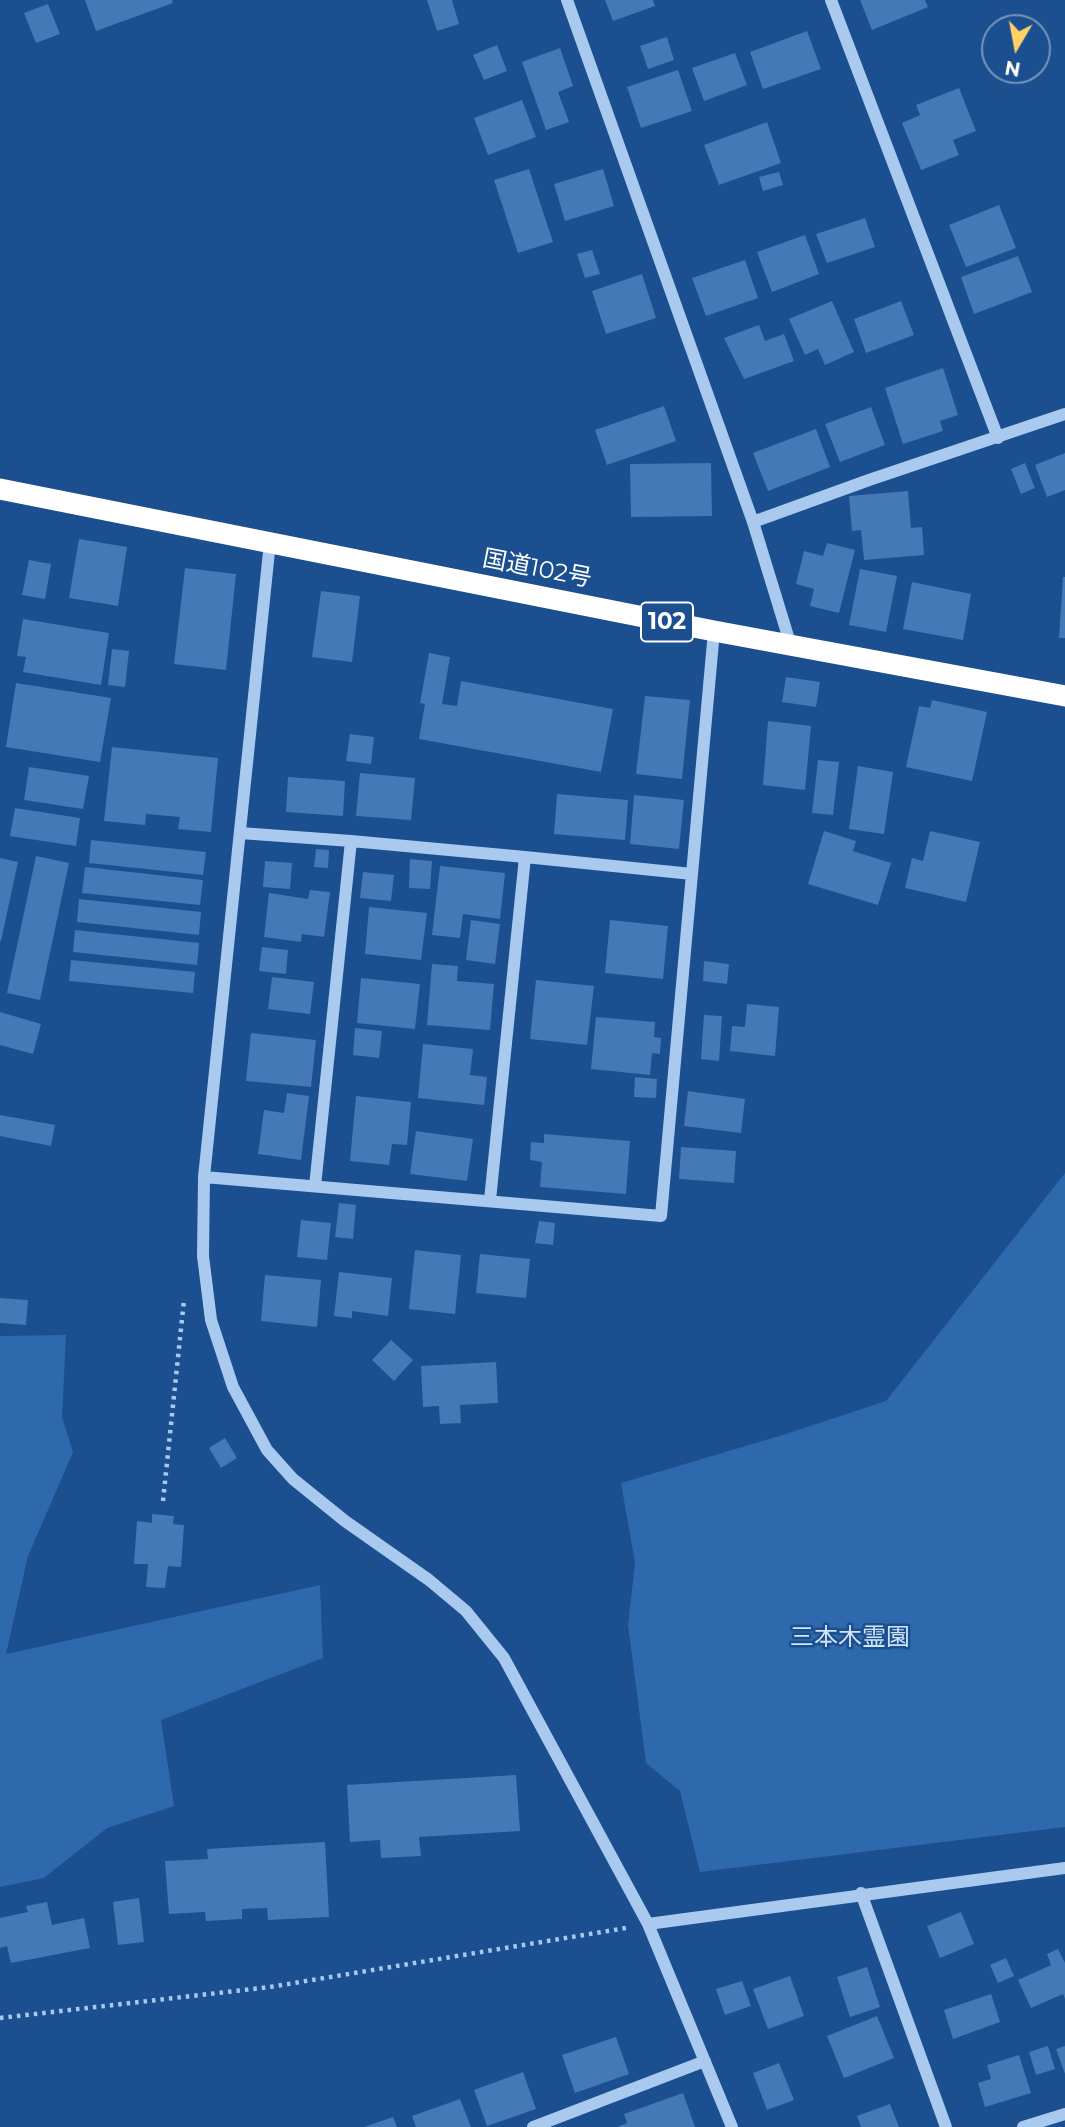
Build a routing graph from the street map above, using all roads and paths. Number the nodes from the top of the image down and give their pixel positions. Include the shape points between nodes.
1 (567, 0) edge
2 (831, 0) edge
3 (1065, 414) edge
4 (998, 438) junction
5 (0, 489) edge
6 (753, 522) junction
7 (270, 542) junction
8 (714, 631) junction
9 (791, 646) junction
10 (1065, 696) edge
11 (240, 833) junction
12 (351, 841) junction
13 (525, 857) junction
14 (692, 874) junction
15 (204, 1177) junction
16 (315, 1186) junction
17 (491, 1200) junction
18 (190, 1305) dead end
19 (163, 1501) dead end
20 (1065, 1868) edge
21 (860, 1893) junction
22 (616, 1916) dead end
23 (648, 1924) junction
24 (622, 1928) junction
25 (629, 1940) dead end
26 (0, 2018) edge
27 (705, 2061) junction
28 (1065, 2114) edge
29 (533, 2127) edge
30 (732, 2127) edge
31 (946, 2127) edge
32 (1023, 2127) edge

1 - 6 street
2 - 4 street
3 - 4 street
4 - 6 street
5 - 7 highway, 国道102号 / 102
6 - 9 street
7 - 8 highway, 国道102号 / 102
7 - 11 street
8 - 9 highway, 国道102号 / 102
8 - 14 street
9 - 10 highway, 国道102号 / 102
11 - 12 street
11 - 15 street
12 - 13 street
12 - 16 street
13 - 14 street
13 - 17 street
14 - 17 street via 661,1216
15 - 16 street
15 - 23 street via 203,1256 211,1320 233,1387 267,1450 293,1479 466,1611 528,1699
16 - 17 street
18 - 19 path via 186,1295
20 - 21 street
21 - 23 street
21 - 31 street
22 - 24 path
23 - 24 path
23 - 27 street
24 - 25 path
24 - 26 path via 270,1987
27 - 29 street
27 - 30 street
28 - 32 street

